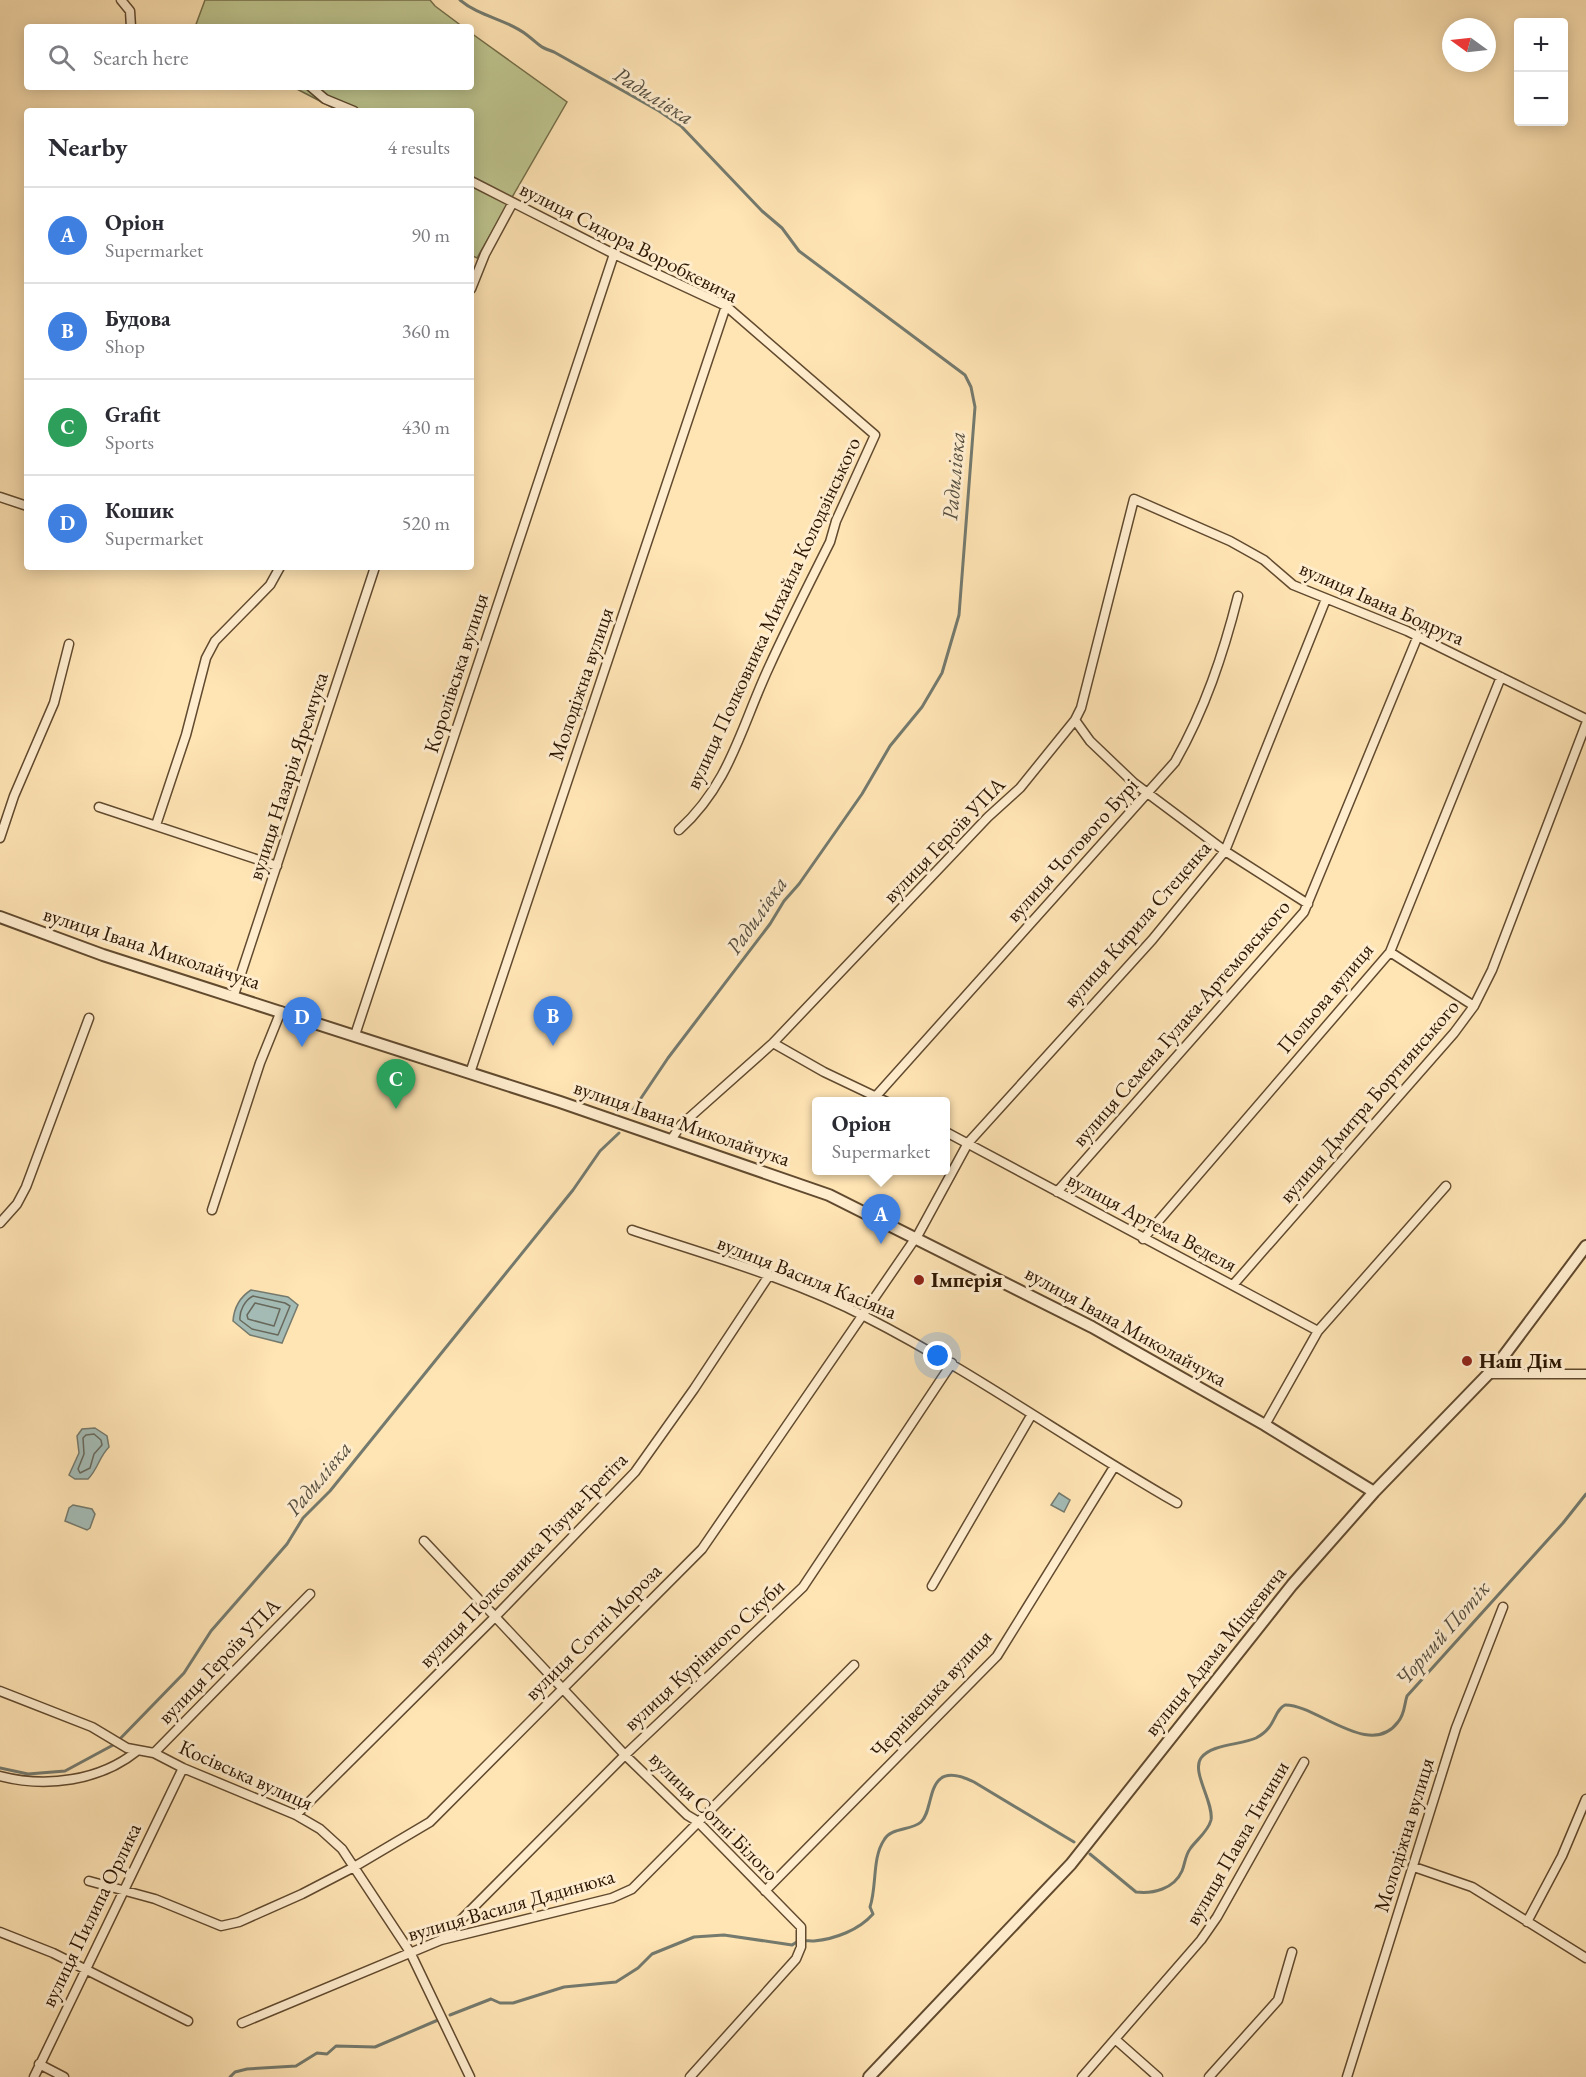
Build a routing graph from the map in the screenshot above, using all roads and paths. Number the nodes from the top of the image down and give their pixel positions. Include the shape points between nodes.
1 (121, 0) edge
2 (131, 24) edge
3 (314, 90) edge
4 (347, 108) edge
5 (474, 183) edge
6 (512, 204) junction
7 (614, 254) junction
8 (474, 282) edge
9 (726, 306) junction
10 (875, 435) joint
11 (0, 497) edge
12 (1134, 499) joint
13 (24, 505) edge
14 (278, 570) edge
15 (374, 570) edge
16 (1238, 596) dead end
17 (1326, 599) junction
18 (1417, 638) junction
19 (69, 644) dead end
20 (1501, 677) junction
21 (1075, 720) junction
22 (1586, 722) edge
23 (1149, 792) junction
24 (99, 807) dead end
25 (156, 825) junction
26 (678, 830) dead end
27 (0, 838) edge
28 (1225, 851) junction
29 (278, 866) junction
30 (1308, 904) junction
31 (0, 917) edge
32 (1389, 952) junction
33 (234, 995) junction
34 (1474, 1006) junction
35 (281, 1011) junction
36 (89, 1018) dead end
37 (355, 1035) junction
38 (773, 1043) junction
39 (470, 1073) junction
40 (877, 1095) junction
41 (881, 1097) edge
42 (950, 1134) edge
43 (670, 1140) junction
44 (968, 1143) junction
45 (1446, 1186) dead end
46 (1057, 1192) junction
47 (212, 1210) dead end
48 (0, 1223) edge
49 (632, 1230) dead end
50 (916, 1237) junction
51 (1143, 1239) junction
52 (1586, 1246) edge
53 (768, 1277) junction
54 (1233, 1285) junction
55 (862, 1315) junction
56 (1318, 1331) junction
57 (952, 1363) junction
58 (1489, 1374) junction
59 (1586, 1374) edge
60 (1032, 1414) junction
61 (1265, 1425) junction
62 (1114, 1467) junction
63 (1374, 1492) junction
64 (1177, 1503) dead end
65 (424, 1541) dead end
66 (932, 1586) dead end
67 (310, 1594) dead end
68 (1503, 1607) dead end
69 (494, 1618) junction
70 (854, 1665) dead end
71 (562, 1688) junction
72 (0, 1690) edge
73 (137, 1751) junction
74 (154, 1753) junction
75 (625, 1755) junction
76 (1304, 1762) dead end
77 (183, 1768) junction
78 (0, 1776) edge
79 (1586, 1799) edge
80 (296, 1815) junction
81 (697, 1821) junction
82 (354, 1867) junction
83 (1414, 1867) junction
84 (90, 1881) dead end
85 (123, 1890) junction
86 (765, 1891) junction
87 (1527, 1922) junction
88 (0, 1932) edge
89 (441, 1940) junction
90 (410, 1952) junction
91 (1292, 1952) dead end
92 (1586, 1958) edge
93 (85, 1969) junction
94 (188, 2021) dead end
95 (242, 2024) dead end
96 (1115, 2039) junction
97 (39, 2064) junction
98 (34, 2077) edge
99 (64, 2077) edge
100 (470, 2077) edge
101 (690, 2077) edge
102 (869, 2077) edge
103 (1082, 2077) edge
104 (1158, 2077) edge
105 (1209, 2077) edge
106 (1347, 2077) edge

1 - 2 street via 130,11
3 - 4 street
5 - 6 street, вулиця Сидора Воробкевича
6 - 7 street, вулиця Сидора Воробкевича
6 - 8 street
7 - 9 street, вулиця Сидора Воробкевича
7 - 37 street, Королівська вулиця
9 - 10 street, вулиця Сидора Воробкевича
9 - 39 street, Молодіжна вулиця
10 - 26 street, вулиця Полковника Михайла Колодзінського via 721,778 708,800
11 - 13 street
12 - 17 street, вулиця Івана Бодруга via 1230,541 1264,560 1288,582
12 - 21 street, вулиця Героїв УПА
14 - 25 street via 270,585 215,640 206,658
15 - 29 street, вулиця Назарія Яремчука
16 - 23 street, вулиця Чотового Бурі via 1223,656 1195,726 1175,762
17 - 18 street, вулиця Івана Бодруга
17 - 28 street, вулиця Кирила Стеценка
18 - 20 street, вулиця Івана Бодруга
18 - 30 street, вулиця Семена Гулака-Артемовського
19 - 27 street via 54,703
20 - 22 street, вулиця Івана Бодруга
20 - 32 street, Польова вулиця
21 - 23 street via 1100,751
21 - 38 street, вулиця Героїв УПА via 1020,788
22 - 34 street, вулиця Дмитра Бортнянського via 1492,970
23 - 28 street
23 - 40 street, вулиця Чотового Бурі
24 - 25 street
25 - 29 street
28 - 30 street
28 - 44 street, вулиця Кирила Стеценка via 1152,940
29 - 33 street, вулиця Назарія Яремчука
30 - 46 street, вулиця Семена Гулака-Артемовського
31 - 33 street, вулиця Івана Миколайчука via 104,955
32 - 34 street
32 - 51 street, Польова вулиця
33 - 35 street, вулиця Івана Миколайчука
34 - 54 street, вулиця Дмитра Бортнянського
35 - 37 street, вулиця Івана Миколайчука
35 - 47 street
36 - 48 street via 26,1187
37 - 39 street, вулиця Івана Миколайчука
38 - 40 street via 824,1072
38 - 43 street, вулиця Героїв УПА via 681,1125
39 - 43 street, вулиця Івана Миколайчука
40 - 41 street
42 - 44 street, вулиця Артема Веделя
43 - 50 street, вулиця Івана Миколайчука via 829,1195
44 - 46 street, вулиця Артема Веделя
44 - 50 street, вулиця Сотні Мороза
45 - 56 street
46 - 51 street, вулиця Артема Веделя
49 - 53 street, вулиця Василя Касіяна
50 - 55 street, вулиця Сотні Мороза
50 - 61 street, вулиця Івана Миколайчука via 1092,1327
51 - 54 street, вулиця Артема Веделя
52 - 58 street, вулиця Адама Міцкевича
53 - 55 street, вулиця Василя Касіяна
53 - 69 street, вулиця Полковника Різуна-Грегіта via 634,1472
54 - 56 street, вулиця Артема Веделя
55 - 57 street, вулиця Василя Касіяна
55 - 71 street, вулиця Сотні Мороза via 709,1541
56 - 61 street
57 - 60 street, вулиця Василя Касіяна
57 - 75 street, вулиця Курінного Скуби via 803,1587
58 - 59 street
58 - 63 street, вулиця Адама Міцкевича
60 - 62 street, вулиця Василя Касіяна
60 - 66 street
61 - 63 street, вулиця Івана Миколайчука
62 - 64 street, вулиця Василя Касіяна
62 - 86 street, Чернівецька вулиця via 997,1656
63 - 102 street, вулиця Адама Міцкевича via 1292,1585 1082,1848
65 - 69 street, вулиця Сотні Білого
67 - 74 street, вулиця Героїв УПА
68 - 83 street, Молодіжна вулиця via 1456,1728
69 - 71 street, вулиця Сотні Білого
69 - 80 street, вулиця Полковника Різуна-Грегіта
70 - 81 street, вулиця Василя Дядинюка
71 - 75 street, вулиця Сотні Білого
71 - 82 street, вулиця Сотні Мороза via 430,1822
72 - 73 street via 92,1727
73 - 74 street
73 - 78 street via 118,1764 79,1778 34,1782
74 - 77 street, Косівська вулиця
75 - 81 street, вулиця Сотні Білого
75 - 89 street, вулиця Курінного Скуби
76 - 96 street, вулиця Павла Тичини via 1217,1917
77 - 80 street, Косівська вулиця
77 - 85 street, вулиця Пилипа Орлика
79 - 87 street via 1562,1856
80 - 82 street, Косівська вулиця via 337,1842
81 - 86 street, вулиця Сотні Білого
81 - 89 street, вулиця Василя Дядинюка via 641,1882 620,1895
82 - 85 street, вулиця Сотні Мороза via 239,1922 221,1926
82 - 90 street, Косівська вулиця
83 - 87 street via 1472,1887
83 - 106 street, Молодіжна вулиця
84 - 85 street, вулиця Сотні Мороза
85 - 93 street, вулиця Пилипа Орлика
86 - 101 street, вулиця Сотні Білого via 801,1927 802,1940 794,1961
87 - 92 street
88 - 93 street
89 - 90 street, вулиця Василя Дядинюка
90 - 95 street, вулиця Василя Дядинюка
90 - 100 street, Косівська вулиця
91 - 105 street via 1278,2000
93 - 94 street
93 - 97 street, вулиця Пилипа Орлика
96 - 103 street, вулиця Павла Тичини
96 - 104 street
97 - 98 street, вулиця Пилипа Орлика
97 - 99 street

